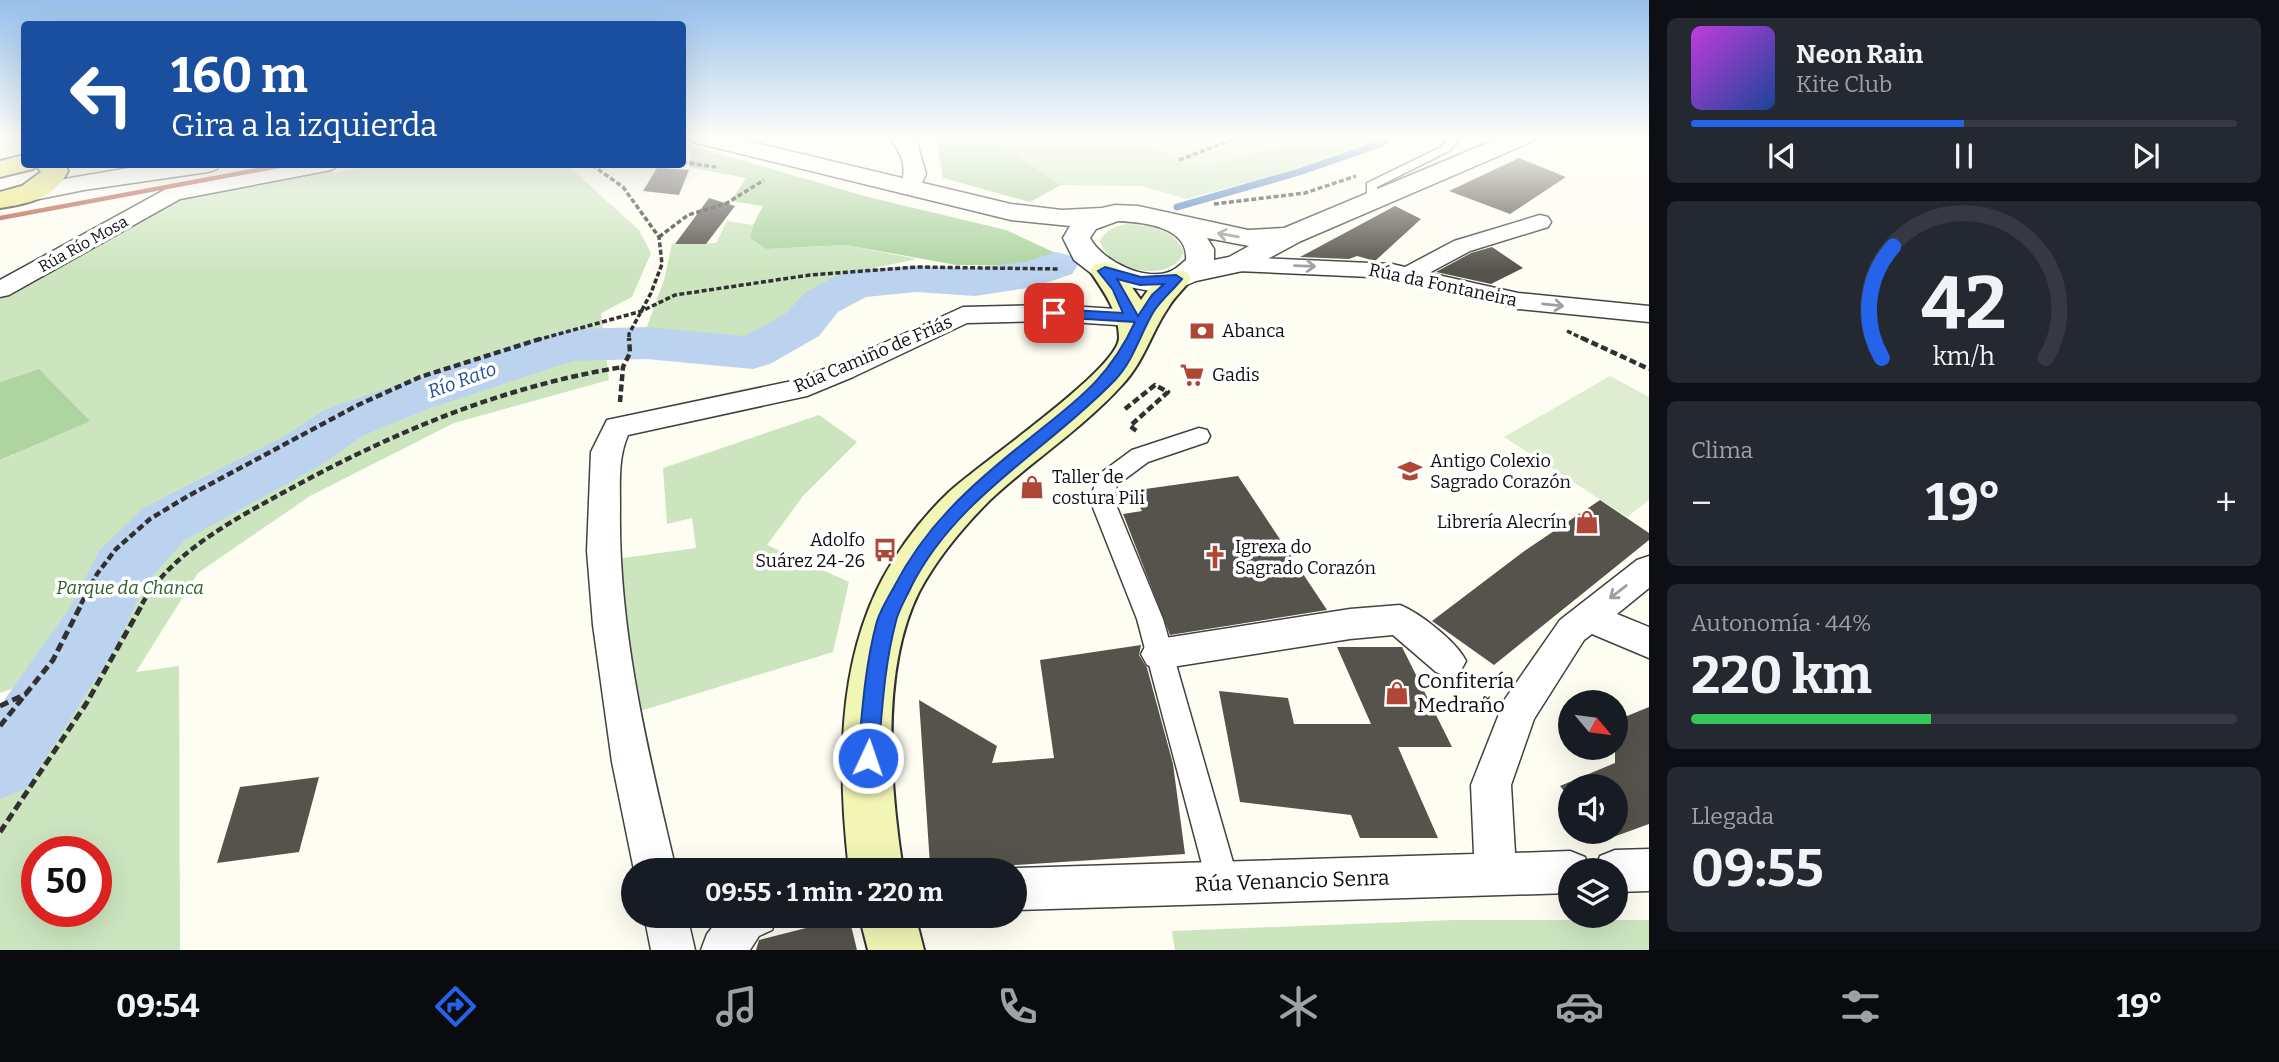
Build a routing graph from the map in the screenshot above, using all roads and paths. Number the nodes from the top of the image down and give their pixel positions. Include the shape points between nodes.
1 (47, 181) edge
2 (88, 181) edge
3 (240, 181) edge
4 (615, 181) edge
5 (762, 181) edge
6 (884, 181) edge
7 (913, 181) edge
8 (1340, 181) edge
9 (1379, 181) edge
10 (1417, 181) edge
11 (911, 188) junction
12 (12, 197) edge
13 (1371, 201) junction
14 (1208, 205) dead end
15 (1011, 212) junction
16 (1100, 216) junction
17 (1166, 220) junction
18 (1540, 222) dead end
19 (1291, 235) junction
20 (659, 237) junction
21 (1237, 264) junction
22 (1083, 265) junction
23 (1407, 275) junction
24 (1183, 276) junction
25 (0, 290) edge
26 (642, 311) junction
27 (1649, 314) edge
28 (1133, 327) junction
29 (1564, 330) dead end
30 (623, 367) junction
31 (1649, 369) edge
32 (1117, 415) dead end
33 (617, 427) junction
34 (1199, 436) dead end
35 (1161, 449) junction
36 (1649, 569) edge
37 (1588, 617) junction
38 (1649, 643) edge
39 (1159, 654) junction
40 (1448, 661) dead end
41 (27, 694) junction
42 (0, 706) edge
43 (0, 726) edge
44 (0, 832) edge
45 (651, 858) edge
46 (875, 858) edge
47 (1649, 870) edge
48 (1628, 871) edge
49 (1558, 873) edge
50 (1496, 875) junction
51 (1223, 883) junction
52 (1027, 890) edge
53 (668, 928) edge
54 (739, 928) edge
55 (890, 928) edge
56 (673, 950) edge
57 (723, 950) edge
58 (896, 950) edge

1 - 12 main road
2 - 12 street
3 - 25 street, Rúa Río Mosa via 174,194
4 - 20 path
5 - 20 path via 727,203 688,215
6 - 11 street
7 - 11 street
8 - 14 path via 1284,197
9 - 13 lane via 1371,185
10 - 13 street
11 - 15 street
13 - 19 street
15 - 16 street via 1062,218
15 - 22 street via 1040,227
16 - 17 street via 1132,213
16 - 22 street via 1088,221 1077,237
19 -> 17 street via 1248,238
17 - 24 street via 1184,229 1199,246 1198,265
18 - 23 street via 1462,246
19 - 21 street
20 - 26 path via 662,264
21 -> 23 street, Rúa da Fontaneira via 1368,268
21 - 24 street
22 - 24 street via 1140,281
22 - 26 path via 917,267 810,275 675,295
22 - 28 main road via 1119,289
23 -> 27 street, Rúa da Fontaneira via 1518,301
24 - 28 main road via 1157,297
26 - 30 path via 629,334 630,353
26 - 41 path via 419,377 358,405 150,519 116,549 97,574 53,660
28 - 33 street, Rúa Camiño de Friás via 1054,313 963,316 797,389
28 - 46 main road via 1129,351 1113,373 946,522 914,564 887,618 868,739 867,795
29 - 31 path
30 - 33 path
30 - 44 path via 583,372 497,396 419,424 222,527 156,583 55,753
32 - 35 path via 1155,385 1168,391 1130,426
33 - 45 street via 607,453 603,551 631,762
34 - 35 street
35 - 39 street via 1140,456 1106,481 1102,500 1150,619
36 -> 37 street
37 - 38 street
37 - 50 street via 1572,630 1518,711 1490,785
39 - 40 street via 1400,620
39 - 51 street
41 - 42 path
41 - 43 path
47 - 48 street
49 - 50 street, Rúa Venancio Senra
50 - 51 street, Rúa Venancio Senra
51 - 52 street, Rúa Venancio Senra
53 - 56 street
54 - 57 street
55 - 58 main road

